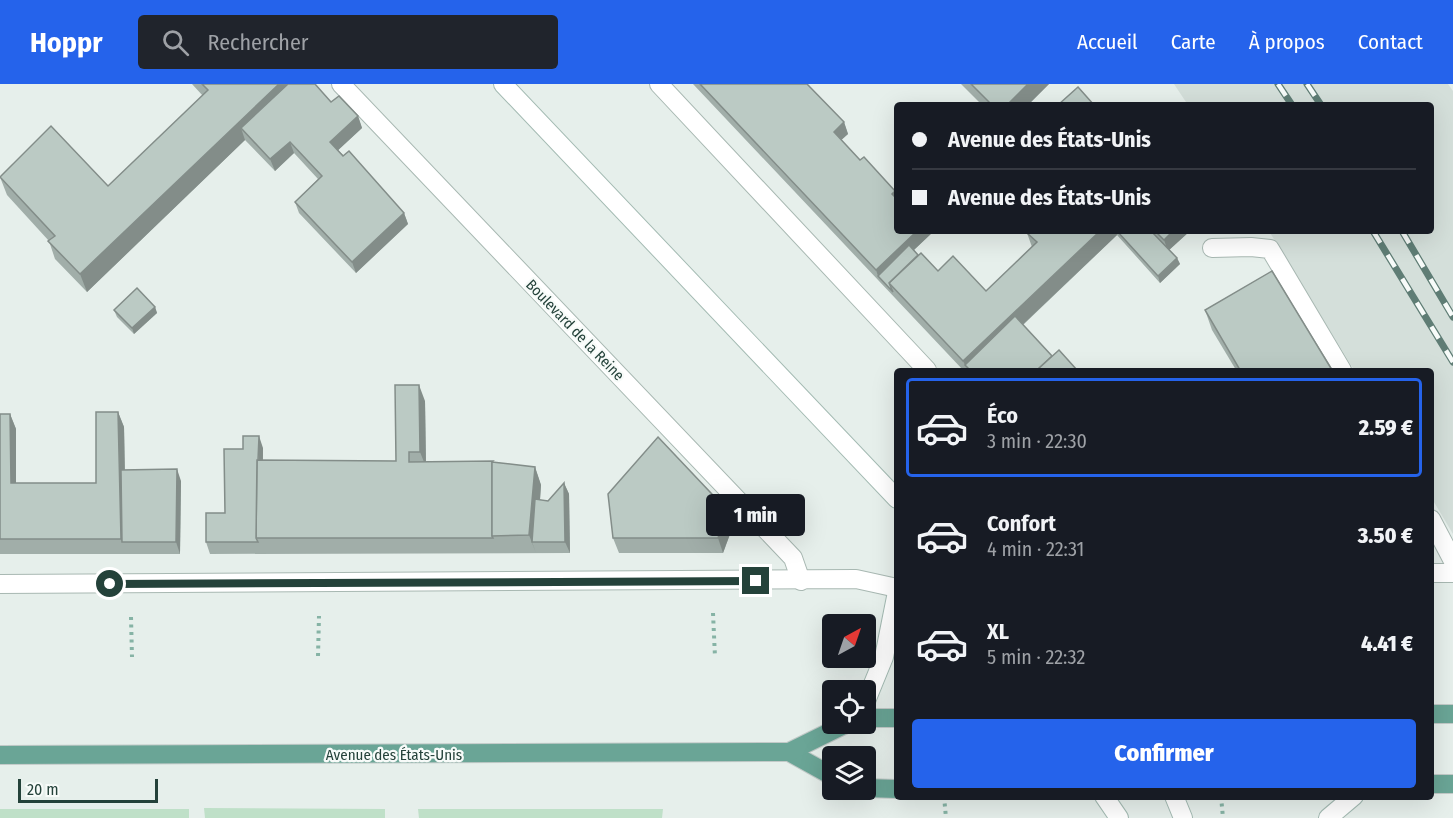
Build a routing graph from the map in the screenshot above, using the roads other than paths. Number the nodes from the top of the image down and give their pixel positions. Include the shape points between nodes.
1 (341, 84) edge
2 (503, 84) edge
3 (659, 84) edge
4 (1212, 248) dead end
5 (925, 368) edge
6 (1341, 368) edge
7 (894, 496) edge
8 (1434, 525) edge
9 (1453, 561) edge
10 (1434, 573) edge
11 (1453, 573) edge
12 (801, 581) junction
13 (0, 584) edge
14 (894, 589) edge
15 (894, 605) edge
16 (875, 680) edge
17 (1434, 714) edge
18 (1453, 714) edge
19 (876, 718) edge
20 (894, 718) edge
21 (826, 734) edge
22 (789, 752) junction
23 (0, 755) edge
24 (822, 770) edge
25 (1434, 784) edge
26 (1453, 784) edge
27 (876, 789) edge
28 (894, 789) edge
29 (1107, 800) edge
30 (1176, 800) edge
31 (1349, 800) edge
32 (1119, 818) edge
33 (1183, 818) edge
34 (1328, 818) edge

1 - 12 street, Boulevard de la Reine via 793,558
2 - 7 street
3 - 5 street
4 - 6 street via 1270,249
8 - 9 street
10 - 11 street
12 - 13 street
12 - 14 street via 856,579
15 - 16 street via 884,657
17 - 18 main road
19 - 20 main road
21 - 22 main road, Avenue des États-Unis
22 - 23 main road, Avenue des États-Unis
22 - 24 main road, Avenue des États-Unis
25 - 26 main road
27 - 28 main road
29 - 32 street
30 - 33 street
31 - 34 street

